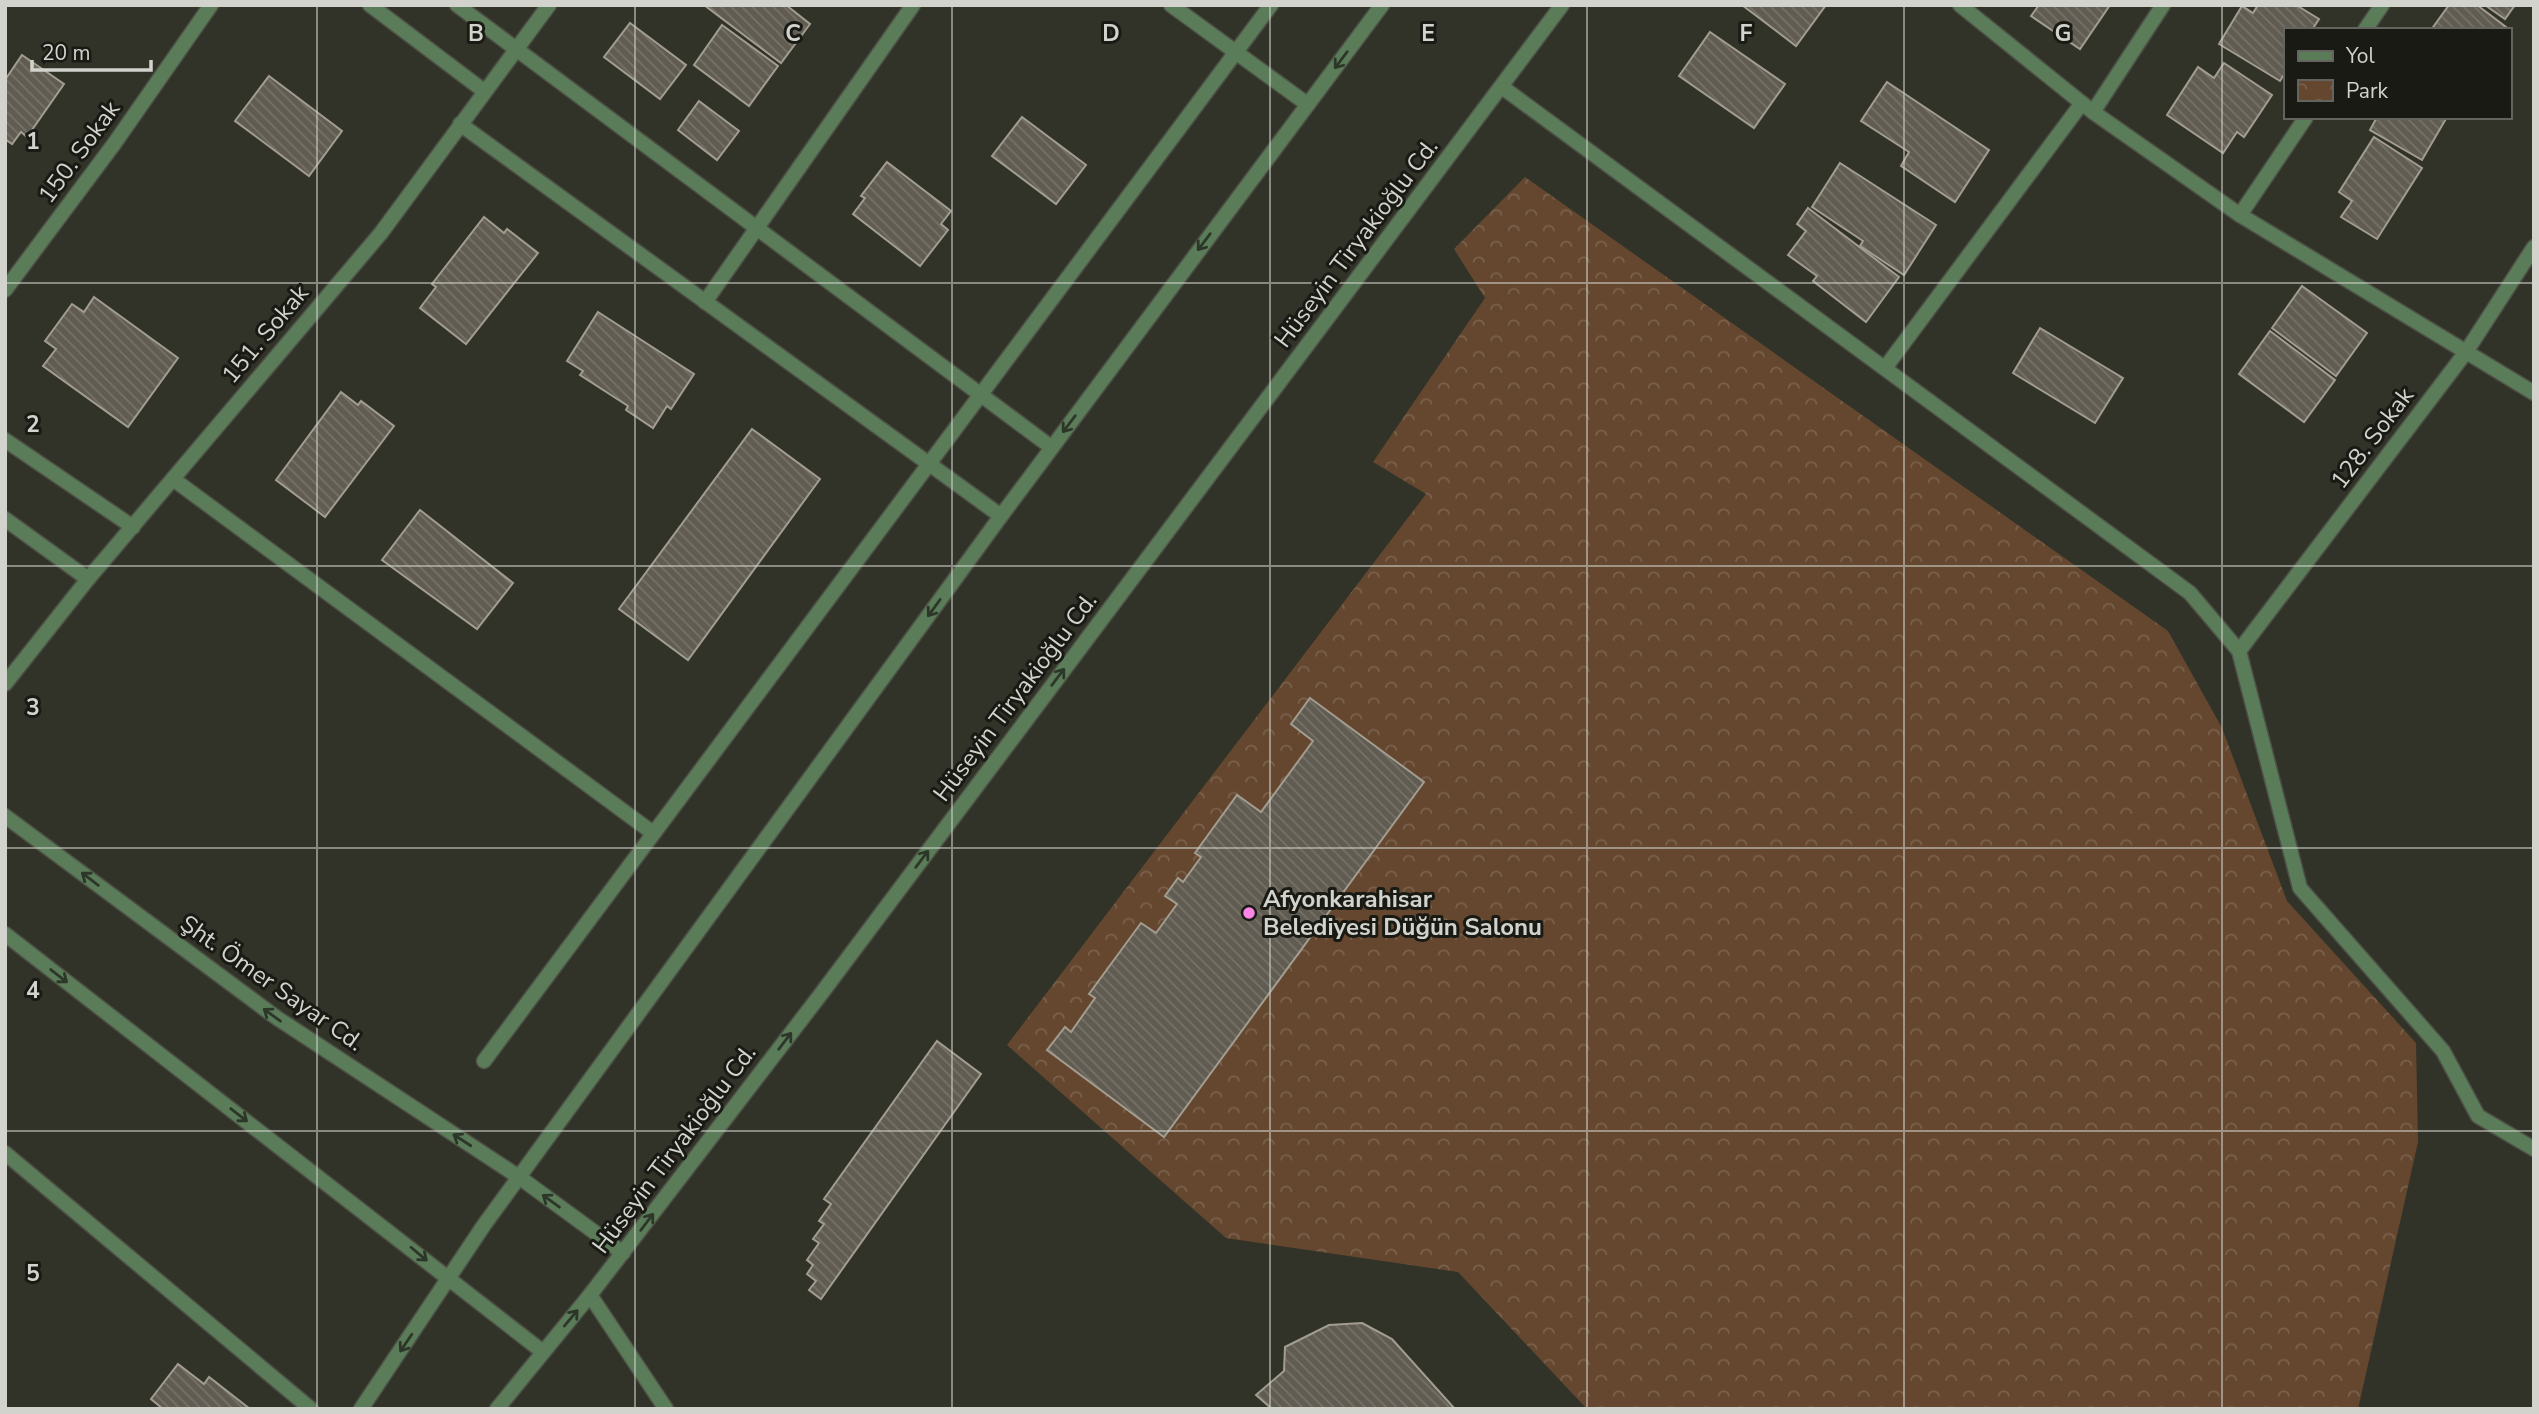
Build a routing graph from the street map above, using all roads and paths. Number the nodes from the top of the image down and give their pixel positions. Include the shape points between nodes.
1 (211, 5) edge
2 (370, 5) edge
3 (457, 5) edge
4 (549, 5) edge
5 (913, 5) edge
6 (1171, 5) edge
7 (1271, 5) edge
8 (1382, 5) edge
9 (1562, 5) edge
10 (1960, 5) edge
11 (2163, 5) edge
12 (2382, 5) edge
13 (2366, 28) edge
14 (515, 49) junction
15 (1236, 53) junction
16 (1502, 87) junction
17 (484, 91) junction
18 (1307, 104) junction
19 (2087, 107) junction
20 (2305, 119) edge
21 (460, 124) junction
22 (2240, 215) junction
23 (757, 228) junction
24 (2534, 247) edge
25 (5, 290) edge
26 (705, 302) junction
27 (2466, 352) junction
28 (1885, 368) junction
29 (2534, 393) edge
30 (982, 394) junction
31 (5, 440) edge
32 (1051, 447) junction
33 (930, 464) junction
34 (173, 479) junction
35 (1001, 516) junction
36 (5, 519) edge
37 (132, 527) junction
38 (88, 579) junction
39 (2239, 651) junction
40 (5, 684) edge
41 (5, 816) edge
42 (653, 834) junction
43 (5, 934) edge
44 (484, 1061) dead end
45 (2534, 1149) edge
46 (5, 1153) edge
47 (519, 1177) junction
48 (623, 1253) junction
49 (448, 1279) junction
50 (590, 1295) junction
51 (543, 1352) junction
52 (311, 1409) edge
53 (361, 1409) edge
54 (496, 1409) edge
55 (666, 1409) edge

1 - 25 street, 150. Sokak
2 - 17 street
3 - 14 street
4 - 14 street, 151. Sokak
5 - 23 street
6 - 15 street
7 - 15 street
8 -> 18 street
9 - 16 street, Hüseyin Tiryakioğlu Cd.
10 - 19 street
11 - 19 street
12 - 13 street
14 - 17 street, 151. Sokak
14 - 23 street
15 - 18 street
15 - 30 street
16 - 28 street
48 -> 16 street, Hüseyin Tiryakioğlu Cd.
17 - 21 street, 151. Sokak
18 -> 32 street
19 - 22 street
19 - 28 street
20 - 22 street
21 - 26 street
21 - 34 street, 151. Sokak via 381,233
22 - 27 street
23 - 26 street
23 - 30 street
24 - 27 street, 128. Sokak
26 - 33 street
27 - 29 street
27 - 39 street, 128. Sokak
28 - 39 street via 2190,593
30 - 32 street
30 - 33 street
31 - 37 street
32 - 35 street
33 - 35 street
33 - 42 street
34 - 37 street, 151. Sokak
34 - 42 street
35 -> 47 street
36 - 38 street
37 - 38 street, 151. Sokak
38 - 40 street, 151. Sokak
39 - 45 street via 2300,888 2443,1051 2478,1116
47 -> 41 street, Şht. Ömer Sayar Cd. via 277,1018
42 - 44 street
43 -> 49 street
46 - 52 street
48 -> 47 street, Şht. Ömer Sayar Cd.
47 - 49 street
48 - 50 street, Hüseyin Tiryakioğlu Cd.
49 - 51 street
49 -> 53 street
51 -> 50 street, Hüseyin Tiryakioğlu Cd.
50 - 55 street
51 - 54 street, Hüseyin Tiryakioğlu Cd.

